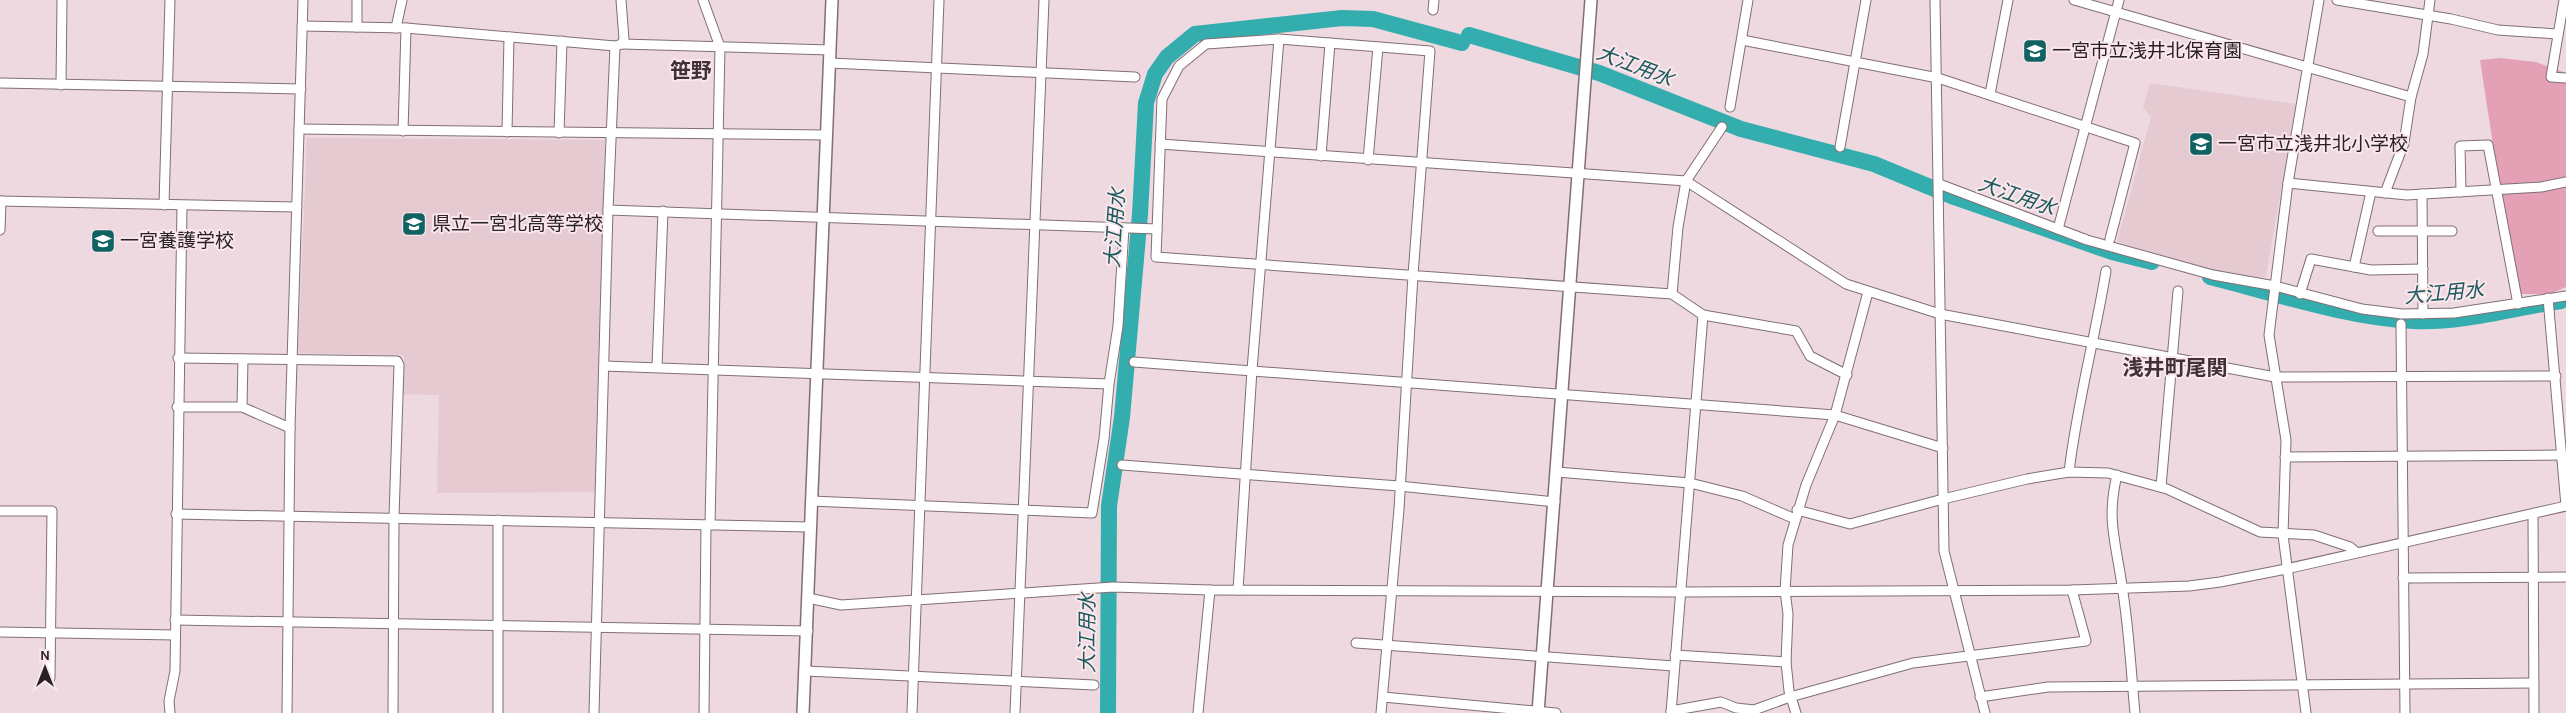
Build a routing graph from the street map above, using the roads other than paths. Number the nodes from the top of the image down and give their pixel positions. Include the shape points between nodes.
1 (62, 0) edge
2 (170, 0) edge
3 (303, 0) edge
4 (357, 0) edge
5 (402, 0) edge
6 (621, 0) edge
7 (703, 0) edge
8 (832, 0) edge
9 (939, 0) edge
10 (1044, 0) edge
11 (1591, 0) edge
12 (1748, 0) edge
13 (1866, 0) edge
14 (1935, 0) edge
15 (2008, 0) edge
16 (2074, 0) edge
17 (2119, 0) edge
18 (2319, 0) edge
19 (2337, 0) edge
20 (2430, 0) edge
21 (2564, 0) edge
22 (2116, 13) junction
23 (2428, 16) junction
24 (302, 26) junction
25 (357, 27) junction
26 (396, 28) junction
27 (406, 28) junction
28 (2557, 34) junction
29 (509, 37) junction
30 (1279, 39) junction
31 (1742, 40) junction
32 (562, 41) junction
33 (1330, 43) junction
34 (619, 45) junction
35 (720, 47) junction
36 (1378, 47) junction
37 (830, 50) junction
38 (830, 63) junction
39 (1855, 63) junction
40 (936, 68) junction
41 (2308, 68) junction
42 (1041, 73) junction
43 (1135, 77) dead end
44 (1938, 78) junction
45 (2566, 78) edge
46 (0, 83) edge
47 (61, 85) junction
48 (168, 88) junction
49 (301, 89) junction
50 (1990, 94) junction
51 (2411, 97) junction
52 (1730, 107) dead end
53 (1722, 127) dead end
54 (2084, 127) junction
55 (299, 129) junction
56 (403, 131) junction
57 (507, 132) junction
58 (559, 133) junction
59 (613, 134) junction
60 (718, 134) junction
61 (826, 135) junction
62 (1160, 144) junction
63 (1840, 148) dead end
64 (1269, 153) junction
65 (1321, 156) junction
66 (1368, 160) junction
67 (1421, 164) junction
68 (1578, 173) junction
69 (1686, 181) junction
70 (2566, 182) edge
71 (2288, 183) junction
72 (1939, 185) junction
73 (2495, 191) junction
74 (2371, 192) junction
75 (2461, 192) junction
76 (2385, 193) junction
77 (2422, 194) junction
78 (0, 201) edge
79 (164, 205) junction
80 (182, 206) junction
81 (297, 207) junction
82 (608, 210) junction
83 (663, 211) junction
84 (715, 213) junction
85 (824, 217) junction
86 (931, 222) junction
87 (1034, 225) junction
88 (1134, 228) junction
89 (1157, 229) junction
90 (2058, 229) junction
91 (0, 230) edge
92 (2422, 231) junction
93 (2452, 231) dead end
94 (2378, 232) dead end
95 (2110, 239) dead end
96 (1260, 264) junction
97 (2354, 267) junction
98 (2423, 269) junction
99 (2106, 271) dead end
100 (1413, 275) junction
101 (1569, 287) junction
102 (2275, 288) junction
103 (2178, 291) dead end
104 (1868, 292) junction
105 (1672, 294) junction
106 (2300, 294) junction
107 (2566, 296) edge
108 (2548, 298) junction
109 (2518, 304) junction
110 (1940, 314) junction
111 (2423, 314) junction
112 (1703, 315) junction
113 (2401, 324) dead end
114 (2094, 342) junction
115 (178, 358) junction
116 (2173, 358) junction
117 (243, 359) junction
118 (292, 360) junction
119 (1134, 362) dead end
120 (604, 366) junction
121 (657, 367) junction
122 (712, 368) junction
123 (1252, 370) junction
124 (818, 372) junction
125 (1847, 375) junction
126 (924, 376) junction
127 (2275, 376) junction
128 (2556, 376) junction
129 (2402, 377) junction
130 (1029, 380) junction
131 (1406, 383) junction
132 (1109, 384) junction
133 (1562, 393) junction
134 (1695, 404) junction
135 (177, 407) junction
136 (242, 407) junction
137 (1835, 415) junction
138 (290, 428) junction
139 (1944, 448) junction
140 (2562, 455) junction
141 (2403, 456) junction
142 (2285, 457) junction
143 (1122, 465) dead end
144 (1557, 472) junction
145 (2069, 472) junction
146 (1244, 474) junction
147 (2117, 476) junction
148 (1690, 483) junction
149 (1399, 486) junction
150 (2161, 487) junction
151 (1943, 498) junction
152 (811, 501) junction
153 (1555, 502) junction
154 (919, 506) junction
155 (2566, 506) edge
156 (1023, 509) junction
157 (0, 511) edge
158 (176, 514) junction
159 (289, 514) junction
160 (1796, 514) junction
161 (2533, 514) junction
162 (394, 517) junction
163 (498, 520) junction
164 (599, 523) junction
165 (708, 525) junction
166 (809, 527) junction
167 (2283, 535) junction
168 (2403, 544) junction
169 (2356, 552) junction
170 (2286, 569) junction
171 (2566, 577) edge
172 (2403, 578) junction
173 (2533, 578) junction
174 (2122, 586) junction
175 (1952, 589) junction
176 (1210, 590) junction
177 (1238, 590) junction
178 (1391, 590) junction
179 (2072, 590) junction
180 (1549, 591) junction
181 (1784, 591) junction
182 (1019, 592) junction
183 (1682, 592) junction
184 (808, 598) junction
185 (916, 600) junction
186 (175, 620) junction
187 (289, 622) junction
188 (394, 623) junction
189 (498, 626) junction
190 (597, 628) junction
191 (706, 630) junction
192 (808, 631) junction
193 (0, 632) edge
194 (51, 633) junction
195 (175, 635) junction
196 (1356, 642) dead end
197 (1386, 645) junction
198 (1675, 654) junction
199 (1970, 655) junction
200 (1543, 656) junction
201 (1786, 662) junction
202 (1674, 666) junction
203 (806, 671) junction
204 (914, 677) junction
205 (50, 678) dead end
206 (1017, 680) junction
207 (2534, 683) junction
208 (1094, 685) dead end
209 (2302, 685) junction
210 (2404, 685) junction
211 (2132, 686) junction
212 (1383, 697) junction
213 (1790, 697) junction
214 (1980, 697) junction
215 (1538, 712) edge
216 (1671, 712) edge
217 (170, 713) edge
218 (287, 713) edge
219 (393, 713) edge
220 (498, 713) edge
221 (594, 713) edge
222 (704, 713) edge
223 (803, 713) edge
224 (912, 713) edge
225 (1015, 713) edge
226 (1198, 713) edge
227 (1381, 713) edge
228 (1556, 713) edge
229 (1796, 713) edge
230 (1985, 713) edge
231 (2135, 713) edge
232 (2306, 713) edge
233 (2405, 713) edge
234 (2534, 713) edge

1 - 47 street
2 - 48 street
3 - 24 street
4 - 25 street
5 - 26 street
6 - 34 street
7 - 35 street
8 - 37 street
9 - 40 street
10 - 42 street
11 - 68 street
12 - 31 street
13 - 39 street
14 - 44 street
15 - 50 street
16 - 22 street
17 - 22 street
18 - 41 street
19 - 23 street
20 - 23 street
21 - 28 street
22 - 41 street
22 - 54 street
23 - 28 street via 2498,30
23 - 51 street via 2423,54
24 - 25 street
24 - 49 street
25 - 26 street
26 - 27 street
27 - 29 street
27 - 56 street
28 - 45 street via 2551,77
29 - 32 street
29 - 57 street
30 - 33 street
30 - 62 street via 1206,44 1179,66 1162,99
30 - 64 street
31 - 39 street
31 - 52 street
32 - 34 street
32 - 58 street
33 - 36 street
33 - 65 street
34 - 35 street
34 - 59 street
35 - 37 street
35 - 60 street
36 - 66 street
36 - 67 street via 1430,50
37 - 38 street
38 - 40 street
38 - 61 street
39 - 44 street
39 - 63 street
40 - 42 street
40 - 86 street
41 - 51 street
41 - 71 street
42 - 43 street
42 - 87 street
44 - 50 street
44 - 72 street
46 - 47 street
47 - 48 street
48 - 49 street
48 - 79 street
49 - 55 street
50 - 54 street
51 - 76 street via 2404,143
53 - 69 street
54 - 90 street
54 - 95 street via 2135,143
55 - 56 street
55 - 81 street
56 - 57 street
57 - 58 street
58 - 59 street
59 - 60 street
59 - 82 street
60 - 61 street
60 - 84 street
61 - 85 street
62 - 64 street
62 - 89 street
64 - 65 street
64 - 96 street
65 - 66 street
66 - 67 street
67 - 68 street
67 - 100 street
68 - 69 street
68 - 101 street
69 - 104 street via 1846,284
69 - 105 street
70 - 73 street
71 - 74 street
71 - 102 street
72 - 90 street
72 - 110 street
73 - 75 street
73 - 75 street via 2488,145 2479,145 2460,146
73 - 109 street
74 - 76 street
74 - 97 street
75 - 77 street
76 - 77 street
77 - 92 street
78 - 79 street
78 - 91 street
79 - 80 street
80 - 81 street
80 - 115 street
81 - 118 street
82 - 83 street
82 - 120 street
83 - 84 street
83 - 121 street
84 - 85 street
84 - 122 street
85 - 86 street
85 - 124 street
86 - 87 street
86 - 126 street
87 - 88 street
87 - 130 street
88 - 89 street
88 - 132 street
89 - 96 street via 1156,257
90 - 102 street via 2214,275
92 - 93 street
92 - 94 street
92 - 98 street
96 - 100 street
96 - 123 street
97 - 98 street via 2371,270
97 - 106 street via 2311,259
98 - 111 street
99 - 114 street
100 - 101 street
100 - 131 street
101 - 105 street
101 - 133 street
102 - 106 street
102 - 127 street via 2269,335
103 - 116 street
104 - 110 street
104 - 125 street
105 - 112 street
106 - 111 street via 2362,309
107 - 108 street
108 - 109 street
108 - 128 street
109 - 111 street
110 - 114 street
110 - 139 street
112 - 125 street via 1796,331 1810,356
112 - 134 street
113 - 129 street
114 - 116 street
114 - 145 street via 2074,426
115 - 117 street
115 - 135 street
116 - 127 street
116 - 150 street
117 - 118 street
117 - 136 street
118 - 138 street
118 - 162 street via 397,361
119 - 123 street
120 - 121 street
120 - 164 street
121 - 122 street
122 - 124 street
122 - 165 street
123 - 131 street
123 - 146 street
124 - 126 street
124 - 152 street
125 - 137 street
126 - 130 street
126 - 154 street
127 - 129 street
127 - 142 street via 2286,440
128 - 129 street
128 - 140 street
129 - 141 street
130 - 132 street
130 - 156 street
131 - 133 street
131 - 149 street
132 - 156 street via 1092,513
133 - 134 street
133 - 144 street
134 - 137 street
134 - 148 street
135 - 136 street
135 - 158 street
136 - 138 street
137 - 139 street
137 - 160 street
138 - 159 street
139 - 151 street
140 - 141 street
140 - 155 street
141 - 142 street
141 - 168 street
142 - 167 street
143 - 146 street
144 - 148 street
144 - 153 street
145 - 147 street
145 - 151 street
146 - 149 street
146 - 177 street
147 - 150 street
147 - 174 street via 2111,500 2111,521
148 - 160 street
148 - 183 street
149 - 153 street
149 - 178 street
150 - 167 street via 2260,532
151 - 160 street via 1850,524
151 - 175 street via 1944,551
152 - 154 street
152 - 166 street
153 - 180 street
154 - 156 street
154 - 185 street
155 - 161 street
156 - 182 street
157 - 194 street via 52,510
158 - 159 street
158 - 186 street
159 - 162 street
159 - 187 street
160 - 181 street via 1788,545
161 - 168 street
161 - 173 street
162 - 163 street
162 - 188 street
163 - 164 street
163 - 189 street
164 - 165 street
164 - 190 street
165 - 166 street
165 - 191 street
166 - 184 street
167 - 169 street via 2314,534
167 - 170 street
168 - 169 street
168 - 172 street
169 - 170 street
170 - 174 street via 2189,586
170 - 209 street
171 - 173 street
172 - 173 street
172 - 210 street
173 - 207 street
174 - 179 street
174 - 211 street
175 - 179 street
175 - 181 street
175 - 199 street
176 - 177 street
176 - 182 street via 1108,587
176 - 226 street
177 - 178 street
178 - 180 street
178 - 197 street
179 - 199 street via 2086,641
180 - 183 street
180 - 200 street
181 - 183 street
181 - 201 street via 1788,614
182 - 185 street
182 - 206 street
183 - 198 street
184 - 185 street via 841,605
184 - 192 street
185 - 204 street
186 - 187 street
186 - 195 street
187 - 188 street
187 - 218 street
188 - 189 street
188 - 219 street
189 - 190 street
189 - 220 street
190 - 191 street
190 - 221 street
191 - 192 street
191 - 222 street
192 - 203 street
193 - 194 street
194 - 195 street
194 - 205 street
195 - 217 street
196 - 197 street
197 - 200 street
197 - 212 street
198 - 201 street
198 - 202 street
199 - 213 street via 1913,663
199 - 214 street
200 - 202 street
200 - 215 street
201 - 213 street
202 - 216 street
203 - 204 street
203 - 223 street
204 - 206 street
204 - 224 street
206 - 208 street
206 - 225 street
207 - 210 street
207 - 234 street
209 - 210 street
209 - 211 street
209 - 232 street
210 - 233 street
211 - 214 street via 2048,687
211 - 231 street
212 - 215 street
212 - 227 street
213 - 216 street via 1754,710 1722,702
213 - 229 street
214 - 230 street
215 - 228 street

